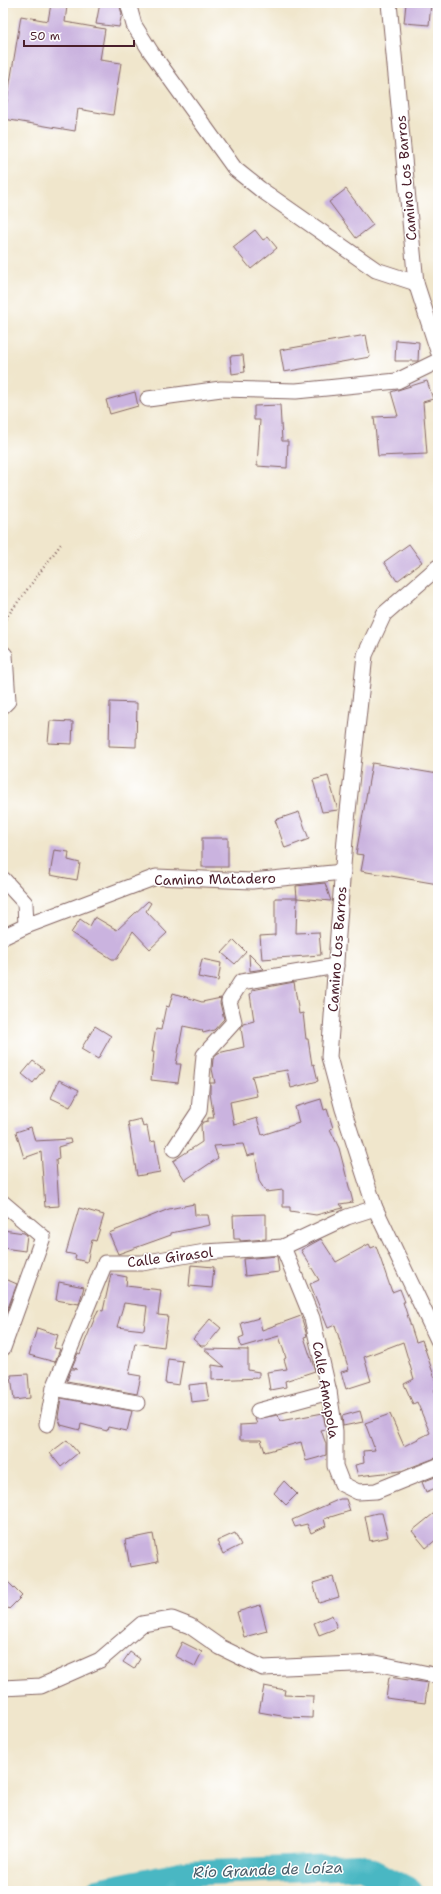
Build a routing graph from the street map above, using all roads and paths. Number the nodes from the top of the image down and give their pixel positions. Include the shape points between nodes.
1 (128, 3) edge
2 (389, 3) edge
3 (416, 283) junction
4 (438, 351) edge
5 (438, 361) edge
6 (148, 399) dead end
7 (61, 544) dead end
8 (438, 567) edge
9 (3, 622) edge
10 (3, 653) edge
11 (3, 706) edge
12 (343, 872) junction
13 (3, 879) edge
14 (26, 926) junction
15 (3, 937) edge
16 (336, 966) junction
17 (174, 1149) dead end
18 (3, 1203) edge
19 (375, 1208) junction
20 (283, 1247) junction
21 (438, 1340) edge
22 (3, 1348) edge
23 (54, 1388) junction
24 (329, 1392) junction
25 (137, 1403) dead end
26 (258, 1411) dead end
27 (47, 1424) dead end
28 (438, 1466) edge
29 (438, 1676) edge
30 (3, 1688) edge

1 - 3 street via 134,25 151,52 235,169 376,270
2 - 3 street, Camino Los Barros
3 - 4 street, Camino Los Barros
5 - 6 street via 398,381 296,391 221,389
7 - 9 path
8 - 12 street, Camino Los Barros via 384,614 365,655
10 - 11 street via 8,701
12 - 14 street, Camino Matadero via 252,881 156,877
12 - 16 street, Camino Los Barros
13 - 14 street via 25,903
14 - 15 street, Camino Matadero
16 - 17 street via 241,982 230,1001 234,1022 204,1055 199,1111
16 - 19 street, Camino Los Barros via 329,1057
18 - 22 street via 43,1237
19 - 20 street, Calle Girasol via 347,1217
19 - 21 street, Camino Los Barros
20 - 23 street, Calle Girasol via 205,1252 142,1263 105,1263
20 - 24 street, Calle Amapola via 312,1318
23 - 25 street
23 - 27 street, Calle Girasol
24 - 26 street
24 - 28 street, Calle Amapola via 335,1431 335,1466 342,1484 358,1492 376,1491
29 - 30 street via 376,1663 263,1668 220,1647 190,1626 172,1619 142,1624 100,1660 40,1686

